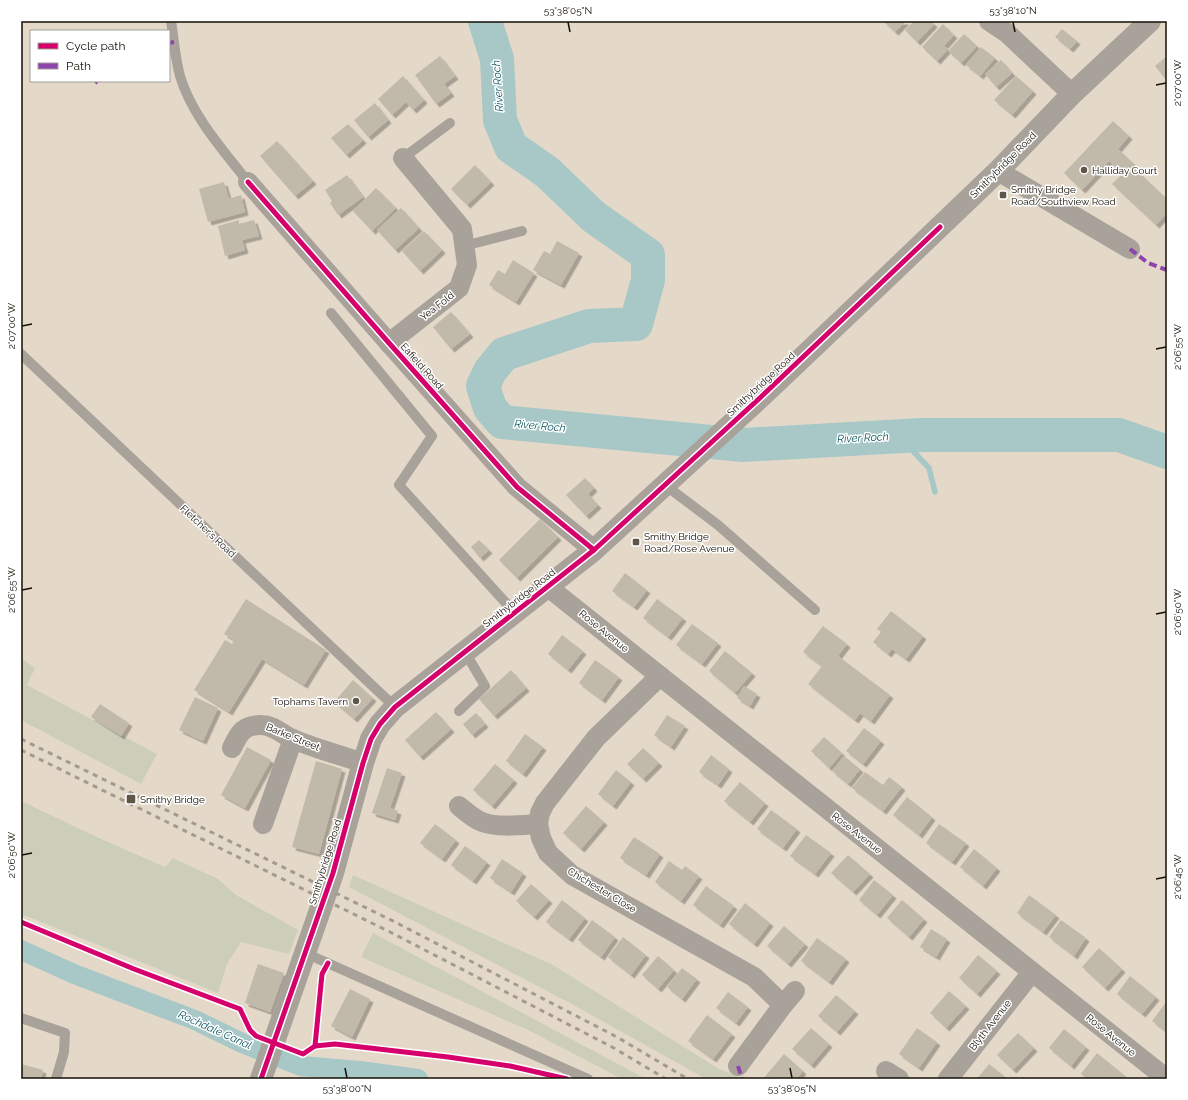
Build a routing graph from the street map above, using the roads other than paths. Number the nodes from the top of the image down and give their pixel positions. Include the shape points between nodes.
1 (171, 21) edge
2 (989, 21) edge
3 (1150, 21) edge
4 (1013, 27) edge
5 (1072, 94) junction
6 (450, 123) dead end
7 (403, 158) joint
8 (998, 171) junction
9 (248, 182) joint
10 (522, 232) dead end
11 (464, 246) junction
12 (1130, 249) dead end
13 (332, 313) dead end
14 (390, 343) junction
15 (21, 354) edge
16 (665, 485) junction
17 (594, 550) junction
18 (548, 587) junction
19 (815, 610) dead end
20 (514, 613) junction
21 (465, 652) junction
22 (660, 676) junction
23 (395, 707) junction
24 (459, 711) dead end
25 (293, 739) junction
26 (232, 748) dead end
27 (362, 763) junction
28 (459, 806) dead end
29 (263, 824) dead end
30 (538, 824) junction
31 (305, 953) junction
32 (1032, 972) junction
33 (21, 1018) edge
34 (738, 1066) dead end
35 (1159, 1077) edge
36 (56, 1079) edge
37 (261, 1079) edge
38 (588, 1079) edge
39 (948, 1079) edge

1 - 9 lane via 180,74 192,104
2 - 4 street
3 - 5 street, Smithybridge Road
4 - 5 street
5 - 8 street, Smithybridge Road
6 - 7 lane
7 - 11 street, Yea Fold via 462,229
8 - 12 street
8 - 16 street, Smithybridge Road
9 - 14 street, Eafield Road
10 - 11 lane
11 - 14 street, Yea Fold via 467,265 459,288
13 - 20 lane via 432,436 399,485
14 - 17 street, Eafield Road via 517,487
15 - 23 lane, Fletcher's Road
16 - 17 street, Smithybridge Road
16 - 19 lane via 718,525
17 - 18 street, Smithybridge Road
18 - 20 street, Smithybridge Road
18 - 22 street, Rose Avenue
20 - 21 street, Smithybridge Road
21 - 23 street, Smithybridge Road
21 - 24 lane via 485,686
22 - 30 street via 596,738 544,803
22 - 32 street, Rose Avenue
23 - 27 street, Smithybridge Road via 380,724
25 - 26 street, Barke Street via 278,729 262,725 244,729 238,734
25 - 27 street, Barke Street
25 - 29 street
27 - 31 street, Smithybridge Road via 333,874
28 - 30 street via 482,822 498,825
30 - 34 street, Chichester Close via 548,853 572,875 789,998
31 - 37 street, Smithybridge Road
31 - 38 lane
32 - 35 street, Rose Avenue
32 - 39 street, Blyth Avenue
33 - 36 lane via 65,1033 64,1052

